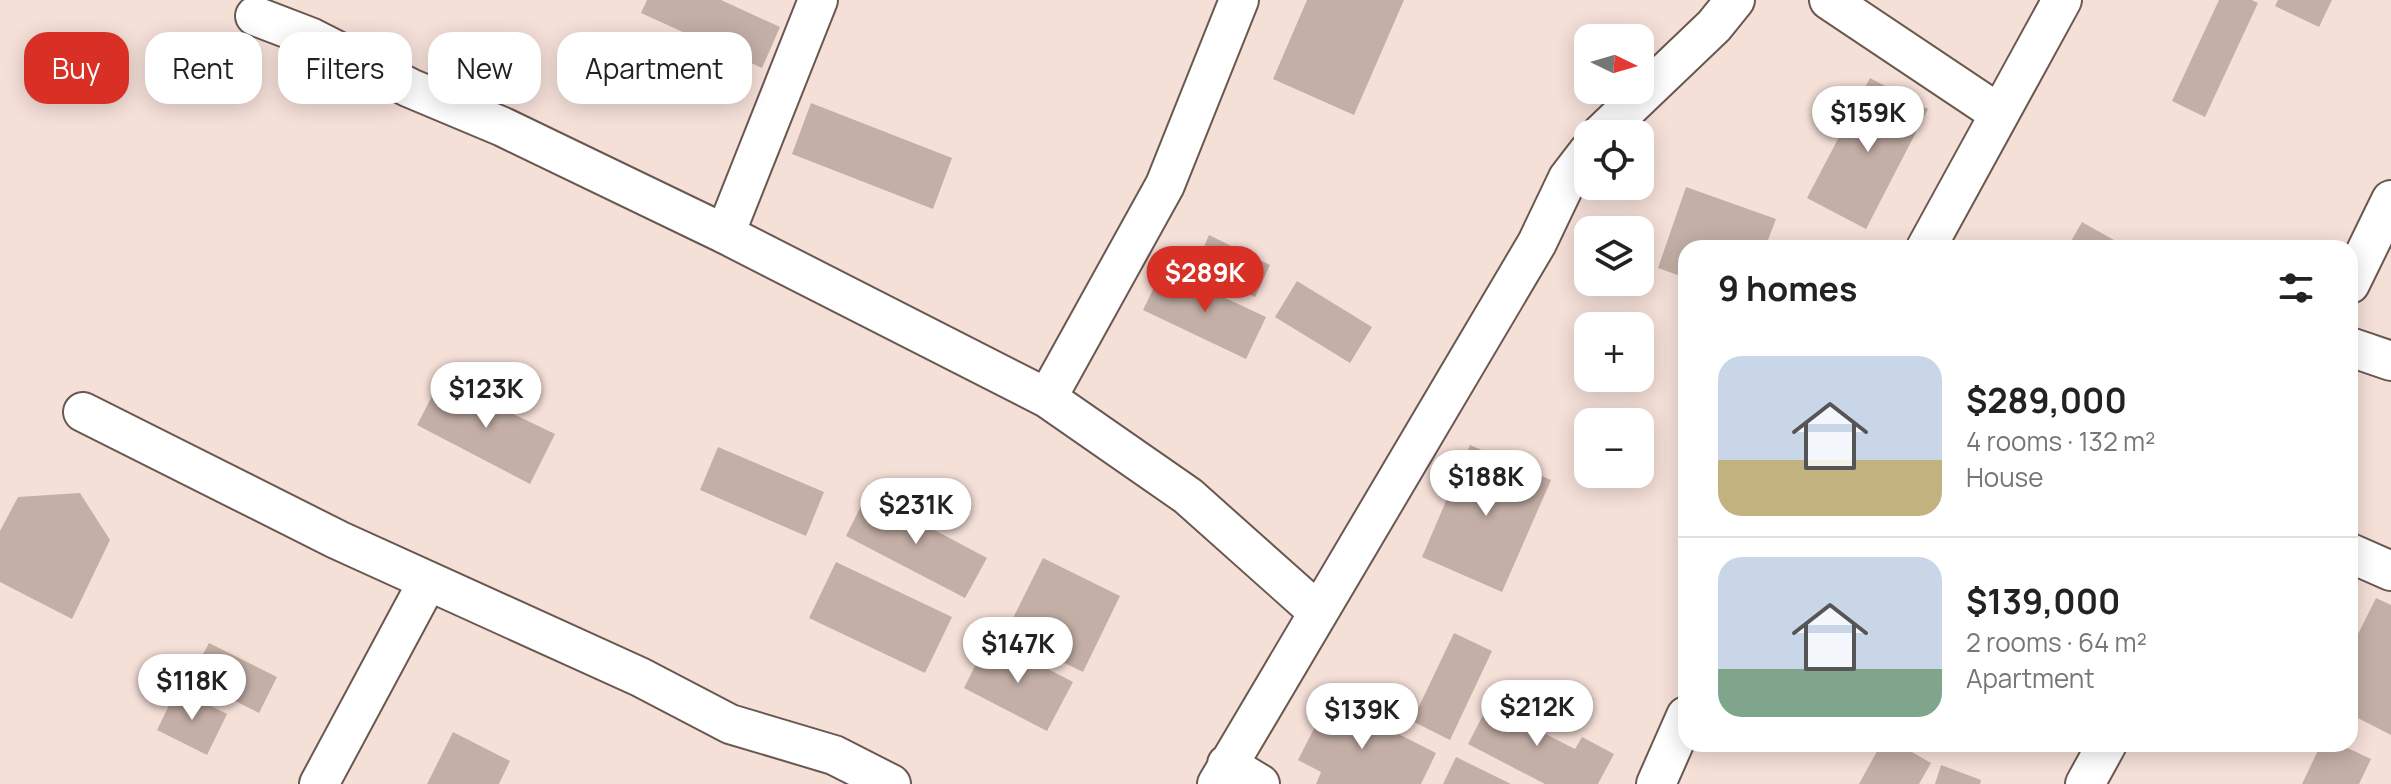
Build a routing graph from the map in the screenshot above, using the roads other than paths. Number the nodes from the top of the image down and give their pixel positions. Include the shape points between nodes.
1 (818, 0) edge
2 (1239, 0) edge
3 (1735, 0) edge
4 (1829, 0) edge
5 (2062, 0) edge
6 (255, 16) dead end
7 (1998, 113) junction
8 (1616, 120) edge
9 (1574, 170) edge
10 (2391, 200) edge
11 (725, 234) junction
12 (1930, 240) edge
13 (2358, 268) edge
14 (2358, 350) edge
15 (2391, 361) edge
16 (1047, 398) junction
17 (83, 412) dead end
18 (2358, 557) edge
19 (2391, 571) edge
20 (428, 581) junction
21 (1318, 612) junction
22 (1678, 734) edge
23 (2103, 752) edge
24 (1222, 774) edge
25 (319, 784) edge
26 (891, 784) edge
27 (1260, 784) edge
28 (1656, 784) edge
29 (2085, 784) edge

1 - 11 street
2 - 16 street via 1165,185
3 - 8 street
4 - 7 street
5 - 7 street
6 - 11 street via 310,37
7 - 12 street
9 - 21 street via 1537,243
10 - 13 street
11 - 16 street
14 - 15 street
16 - 21 street via 1188,496
17 - 20 street
18 - 19 street
20 - 25 street
20 - 26 street via 730,724 834,755
21 - 24 street
22 - 28 street
23 - 29 street
24 - 27 street

